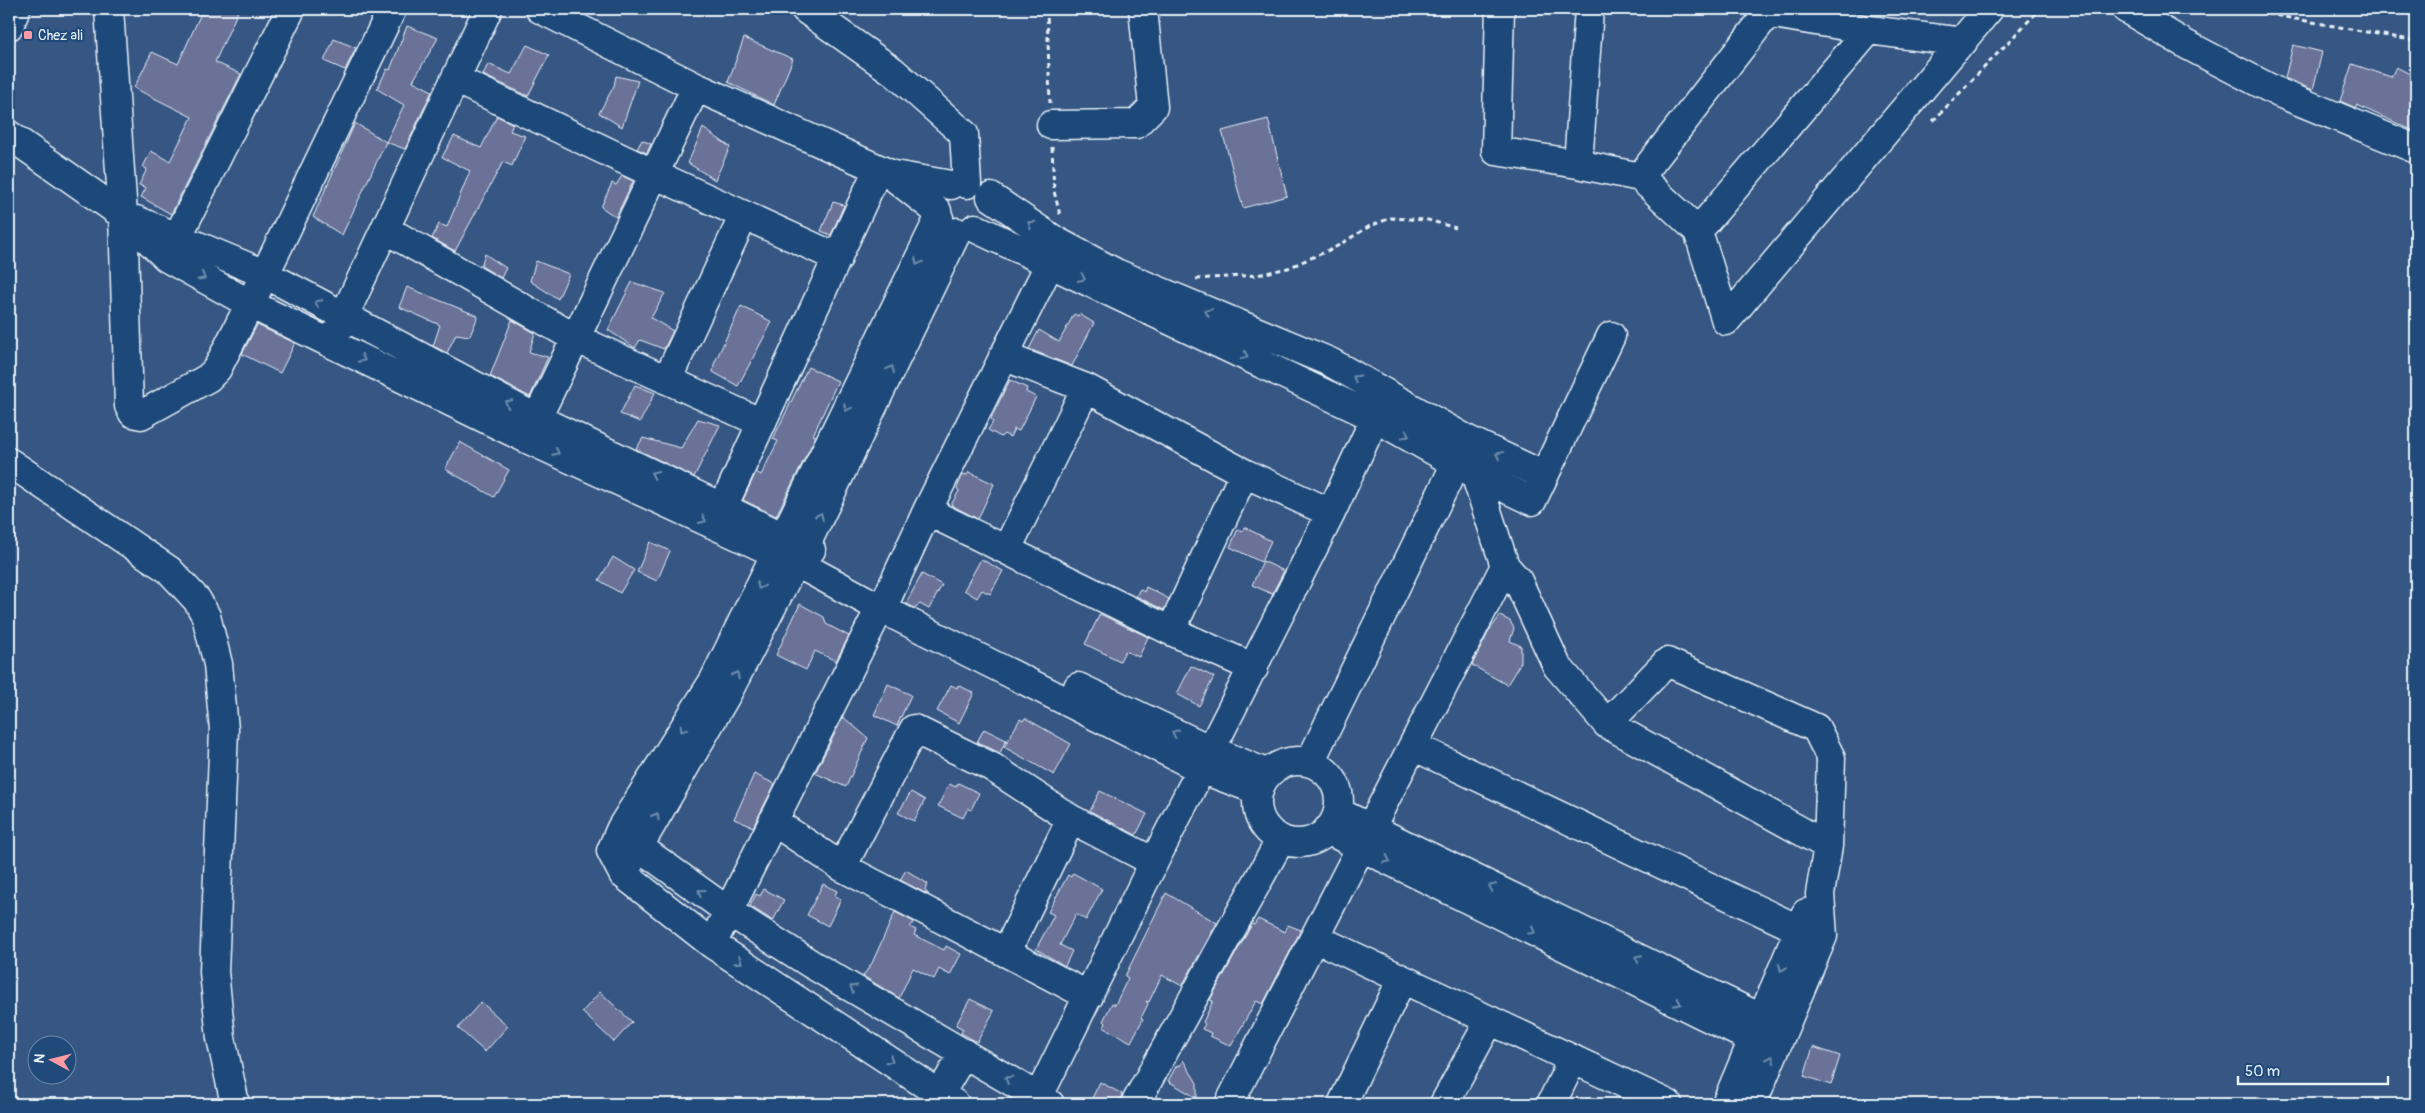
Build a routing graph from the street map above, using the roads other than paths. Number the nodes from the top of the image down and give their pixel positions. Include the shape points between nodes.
1 (16, 9) edge
2 (108, 9) edge
3 (291, 9) edge
4 (392, 9) edge
5 (488, 9) edge
6 (540, 9) edge
7 (805, 9) edge
8 (1143, 9) edge
9 (1500, 9) edge
10 (1589, 9) edge
11 (1989, 9) edge
12 (2126, 9) edge
13 (1762, 11) edge
14 (9, 26) edge
15 (1869, 30) junction
16 (1963, 42) junction
17 (455, 79) junction
18 (696, 87) junction
19 (1051, 125) road end
20 (9, 135) edge
21 (2416, 149) edge
22 (1578, 164) junction
23 (884, 171) junction
24 (654, 174) junction
25 (1640, 177) junction
26 (959, 184) junction
27 (991, 197) junction
28 (123, 215) junction
29 (744, 216) junction
30 (952, 222) junction
31 (385, 228) junction
32 (1698, 231) junction
33 (1056, 242) junction
34 (172, 247) junction
35 (838, 258) junction
36 (265, 274) junction
37 (250, 304) junction
38 (344, 317) junction
39 (1611, 336) dead end
40 (575, 338) junction
41 (331, 344) junction
42 (1004, 356) junction
43 (667, 380) junction
44 (1086, 388) junction
45 (1380, 406) junction
46 (762, 423) junction
47 (532, 428) junction
48 (1466, 459) junction
49 (9, 462) edge
50 (1244, 473) junction
51 (1544, 475) junction
52 (723, 507) junction
53 (926, 511) junction
54 (1331, 513) junction
55 (1007, 549) junction
56 (790, 550) junction
57 (1505, 566) junction
58 (884, 602) junction
59 (1171, 631) junction
60 (1254, 668) junction
61 (1607, 724) junction
62 (1413, 746) junction
63 (1206, 760) junction
64 (1310, 762) junction
65 (1263, 782) junction
66 (1071, 819) junction
67 (773, 821) junction
68 (1332, 821) junction
69 (630, 837) junction
70 (1366, 838) junction
71 (1281, 839) junction
72 (1828, 846) junction
73 (1154, 862) junction
74 (842, 867) junction
75 (1820, 894) junction
76 (728, 911) junction
77 (1798, 929) junction
78 (1314, 938) junction
79 (712, 944) junction
80 (1006, 953) junction
81 (811, 964) junction
82 (1402, 979) junction
83 (793, 996) junction
84 (1089, 996) junction
85 (885, 1007) junction
86 (1490, 1020) junction
87 (1757, 1029) junction
88 (866, 1044) junction
89 (964, 1053) junction
90 (1573, 1059) junction
91 (948, 1099) edge
92 (1041, 1102) edge
93 (1660, 1102) edge
94 (235, 1104) edge
95 (1135, 1104) edge
96 (1230, 1104) edge
97 (1342, 1104) edge
98 (1444, 1104) edge
99 (1551, 1104) edge
100 (1726, 1104) edge
101 (1752, 1104) edge

1 - 14 street
2 - 28 street
3 - 34 street
4 - 36 street
5 - 17 street
6 - 18 street
7 - 26 street via 894,72 964,134
8 - 19 street via 1153,107 1136,124
9 - 22 street via 1496,151
10 - 22 street
11 - 16 street
12 - 21 street via 2186,45 2279,93
13 - 15 street
13 - 25 street
15 - 16 street
15 - 32 street
16 - 32 street via 1726,320
17 - 24 street
17 - 31 street
18 - 23 street
18 - 24 street
20 - 28 street
22 - 25 street
23 - 26 street
23 - 30 street
23 - 35 street
24 - 29 street
24 - 40 street
25 - 32 street
26 - 27 street via 980,192 984,199
26 - 30 street via 940,196
27 - 30 street via 981,222
33 -> 27 street
28 - 34 street
28 - 37 street via 129,406 133,413 144,413 208,378 225,355
29 - 35 street
29 - 43 street
30 - 33 street
30 - 56 street
31 - 38 street
31 - 40 street
33 - 42 street
33 - 45 street via 1116,273 1330,362
34 - 36 street
34 -> 37 street
35 - 46 street
36 - 37 street
38 -> 36 street
37 - 41 street
38 - 41 street
47 -> 38 street
39 - 51 street
40 - 43 street
40 - 47 street
41 -> 47 street
42 - 44 street
42 - 53 street
43 - 46 street
44 - 50 street
44 - 55 street
45 - 48 street
45 - 54 street
46 - 52 street
52 -> 47 street
47 -> 56 street
51 -> 48 street
48 - 51 street via 1532,501
48 - 57 street
48 - 64 street
49 - 94 street via 169,570 197,600 206,616 218,664 224,730 214,972 221,1038
50 - 54 street
50 - 59 street
52 - 56 street
53 - 55 street
53 - 58 street
54 - 60 street
55 - 59 street
56 - 58 street
56 - 69 street via 714,680
57 - 61 street via 1518,581 1557,666
57 - 62 street
58 - 63 street
58 - 67 street
59 - 60 street
60 - 63 street
61 - 72 street
61 - 72 street via 1667,662 1816,728 1831,758
62 - 70 street
62 - 77 street
63 - 65 street
63 - 73 street
64 - 65 street via 1286,762
64 - 68 street via 1330,776 1336,787 1339,800
65 - 71 street via 1258,806 1261,819
66 - 73 street
66 - 74 street via 992,767 914,729
66 - 80 street
67 - 74 street
67 - 76 street
68 - 70 street
68 - 71 street via 1314,840 1297,843
76 -> 69 street
69 - 79 street via 623,874
70 - 78 street
70 - 87 street
71 - 95 street
72 - 75 street
73 - 84 street
74 - 80 street
75 - 77 street
101 -> 75 street via 1823,936
76 - 79 street
76 - 81 street
77 -> 87 street
78 - 82 street
78 - 96 street
79 -> 83 street
80 - 84 street
81 - 83 street
85 -> 81 street
82 - 86 street
82 - 97 street
83 - 88 street
84 - 92 street
85 - 88 street
85 - 89 street
86 - 90 street
86 - 98 street
87 - 100 street
88 -> 91 street
89 - 91 street
92 -> 89 street
90 - 93 street
90 - 99 street

